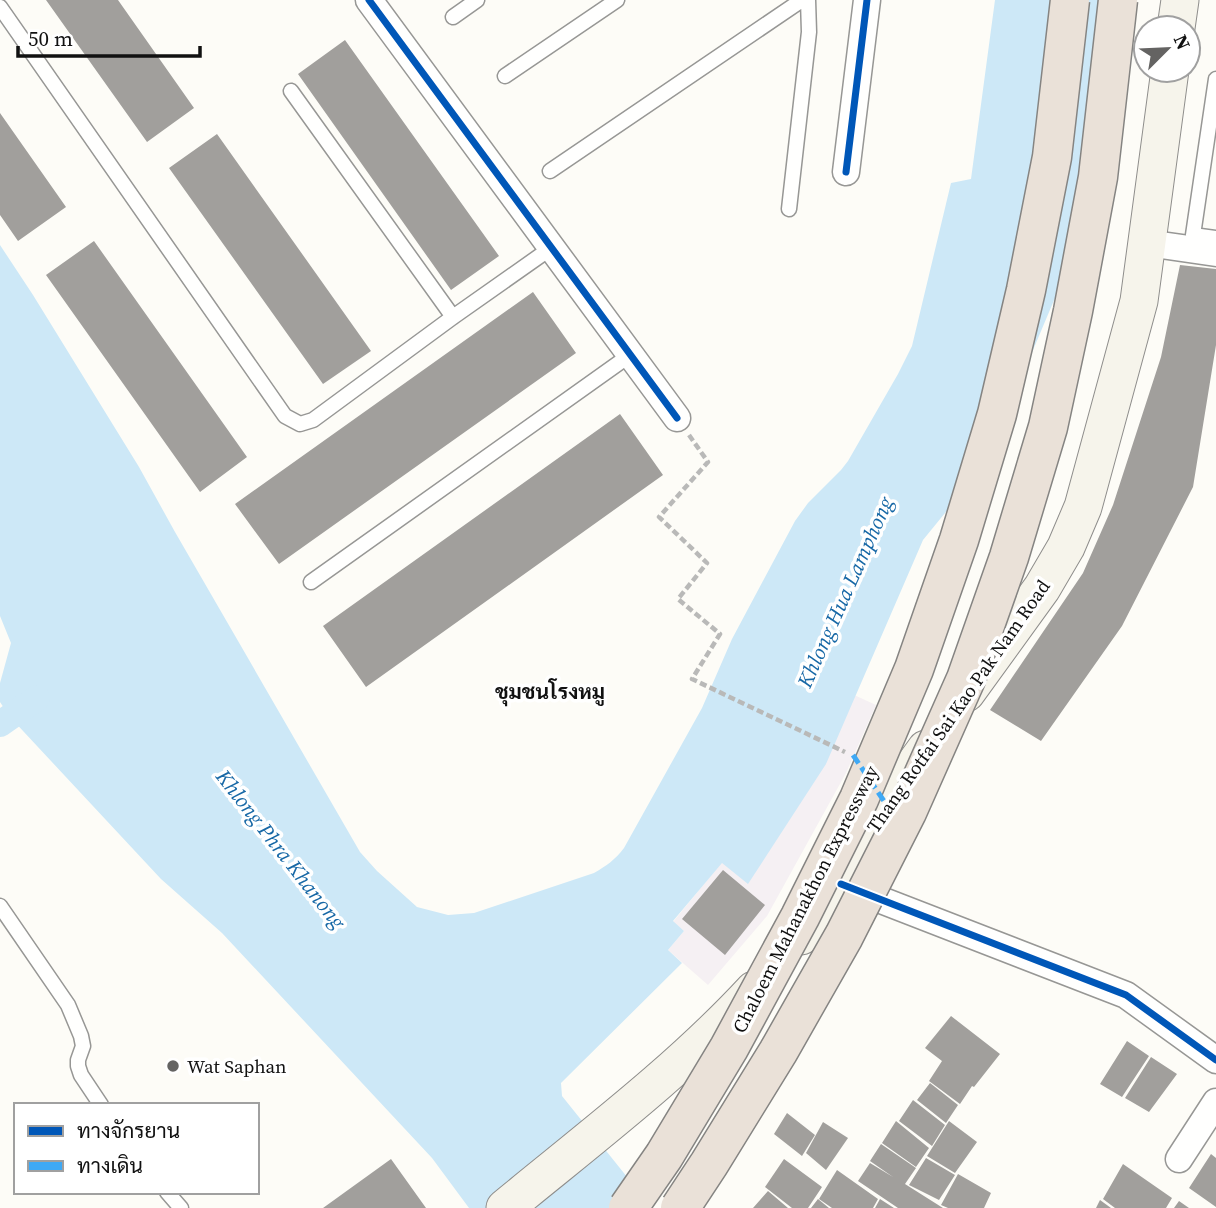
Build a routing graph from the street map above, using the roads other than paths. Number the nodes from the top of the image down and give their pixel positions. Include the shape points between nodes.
1 (369, 0) edge
2 (477, 0) edge
3 (617, 0) edge
4 (802, 0) edge
5 (808, 0) edge
6 (867, 0) edge
7 (1070, 0) edge
8 (1118, 0) edge
9 (0, 7) edge
10 (453, 17) dead end
11 (505, 76) dead end
12 (1216, 79) edge
13 (1168, 84) edge
14 (291, 91) dead end
15 (550, 171) dead end
16 (846, 172) dead end
17 (789, 209) dead end
18 (1216, 238) edge
19 (1147, 243) junction
20 (551, 248) junction
21 (1216, 253) edge
22 (453, 317) junction
23 (630, 355) junction
24 (677, 418) road end
25 (311, 582) dead end
26 (841, 884) junction
27 (0, 906) edge
28 (1216, 1060) edge
29 (1216, 1102) edge
30 (100, 1103) edge
31 (1179, 1159) dead end
32 (169, 1194) edge
33 (181, 1208) edge
34 (505, 1208) edge
35 (628, 1208) edge
36 (680, 1208) edge

1 - 20 street
2 - 10 lane
3 - 11 lane
4 - 15 lane
5 - 17 lane via 809,32
6 - 16 street
7 - 35 highway, Chaloem Mahanakhon Expressway, bridge via 1052,158 997,414 914,669 859,799 800,917 729,1048
8 - 36 highway, bridge via 1098,177 1048,427 966,679 907,812 844,936
9 - 22 lane via 285,416 300,424 313,420
12 - 18 lane via 1193,235
13 - 19 main road, Thang Rotfai Sai Kao Pak Nam Road
14 - 22 lane
19 - 21 street
19 - 26 main road, Thang Rotfai Sai Kao Pak Nam Road via 1139,301 1083,507 1066,547 1042,588 886,804
20 - 22 lane
20 - 23 street
23 - 24 street
23 - 25 lane
26 - 28 street via 1126,995
26 - 34 main road, Thang Rotfai Sai Kao Pak Nam Road via 789,953 738,1008
27 - 30 lane via 68,1004 83,1046 78,1066
29 - 31 street
32 - 33 lane

